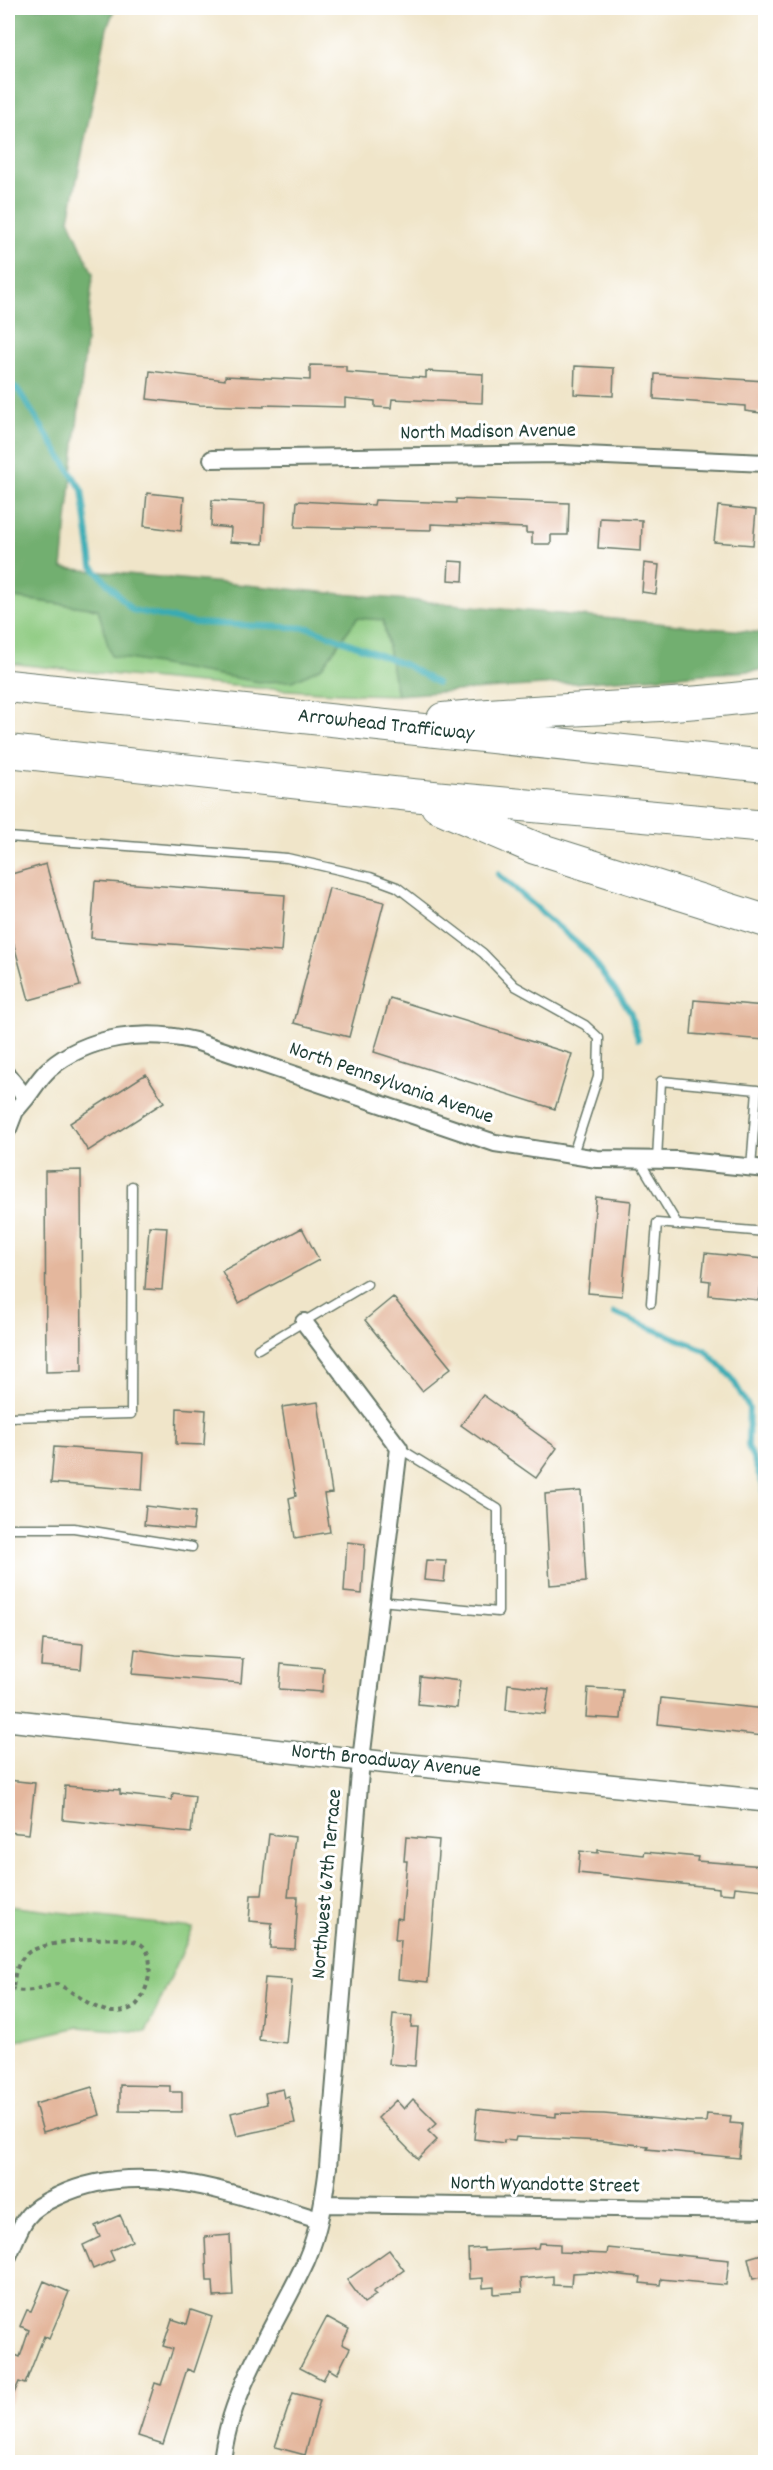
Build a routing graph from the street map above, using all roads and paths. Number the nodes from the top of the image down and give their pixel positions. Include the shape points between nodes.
1 (212, 459) dead end
2 (765, 463) edge
3 (8, 686) edge
4 (765, 695) edge
5 (377, 726) junction
6 (8, 751) edge
7 (765, 766) edge
8 (411, 795) junction
9 (765, 827) edge
10 (8, 837) edge
11 (765, 921) edge
12 (8, 1076) edge
13 (26, 1098) junction
14 (8, 1129) edge
15 (572, 1157) junction
16 (638, 1160) junction
17 (657, 1160) junction
18 (758, 1168) edge
19 (132, 1186) dead end
20 (678, 1225) junction
21 (765, 1232) edge
22 (366, 1284) dead end
23 (651, 1303) dead end
24 (304, 1322) junction
25 (258, 1349) dead end
26 (8, 1417) edge
27 (399, 1448) junction
28 (8, 1528) edge
29 (192, 1547) dead end
30 (379, 1601) junction
31 (8, 1720) edge
32 (361, 1760) junction
33 (765, 1801) edge
34 (13, 1989) junction
35 (8, 1993) edge
36 (765, 2210) edge
37 (321, 2212) junction
38 (8, 2256) edge
39 (222, 2463) edge

1 - 2 street, North Madison Avenue via 561,454
3 - 5 highway, Arrowhead Trafficway
4 - 5 highway via 708,702 513,712
5 - 7 highway, Arrowhead Trafficway
6 - 8 highway
8 - 9 highway
8 - 11 highway via 536,848
10 - 15 lane via 287,858 397,887 483,953 515,986 585,1025 599,1038 598,1077
12 - 13 street
13 - 14 street, North Pennsylvania Avenue
13 - 15 street, North Pennsylvania Avenue via 49,1070 85,1048 112,1039 153,1034 195,1041 495,1143
15 - 16 street, North Pennsylvania Avenue
16 - 17 street, North Pennsylvania Avenue
16 - 20 lane
17 - 18 street, North Pennsylvania Avenue
17 - 18 lane via 661,1081 758,1090
19 - 26 lane via 131,1414
20 - 21 lane
20 - 23 lane via 657,1223
22 - 24 lane
24 - 25 lane
24 - 27 street
27 - 30 street, Northwest 67th Terrace
27 - 30 lane via 498,1509 498,1612
28 - 29 lane via 74,1528
30 - 32 street, Northwest 67th Terrace
31 - 32 street, North Broadway Avenue
32 - 33 street, North Broadway Avenue
32 - 37 street, Northwest 67th Terrace via 328,2167
34 - 34 path via 33,1990 57,1984 100,2010 127,2010 137,2004 150,1962 141,1944 112,1937 81,1940 30,1952 17,1966
34 - 35 path
36 - 37 street, North Wyandotte Street
37 - 38 street, North Wyandotte Street via 206,2187 117,2178 76,2187 43,2205 28,2216
37 - 39 street, Northwest 67th Terrace via 307,2258 235,2405

